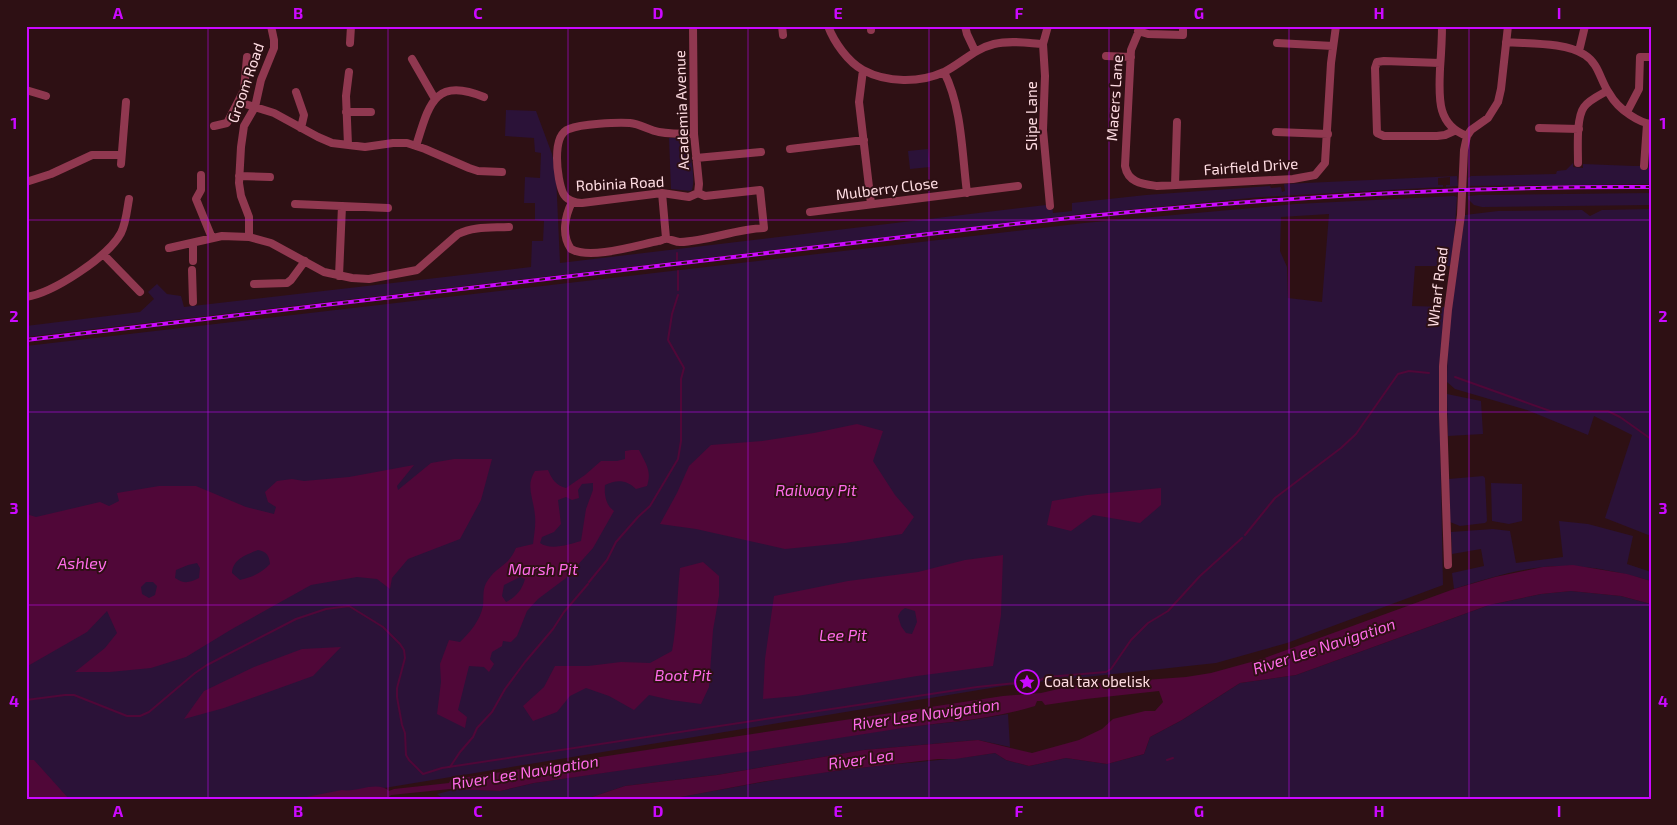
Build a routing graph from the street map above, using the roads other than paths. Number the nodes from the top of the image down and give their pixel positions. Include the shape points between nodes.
1 (270, 26) edge
2 (351, 26) edge
3 (693, 26) edge
4 (782, 26) edge
5 (965, 26) edge
6 (1048, 26) edge
7 (1183, 26) edge
8 (1336, 26) edge
9 (1442, 26) edge
10 (1508, 26) edge
11 (1585, 26) edge
12 (831, 27) edge
13 (1140, 29) edge
14 (783, 35) dead end
15 (1506, 42) junction
16 (350, 43) dead end
17 (1277, 43) dead end
18 (1043, 44) junction
19 (1333, 46) junction
20 (975, 51) junction
21 (1579, 52) junction
22 (1106, 56) dead end
23 (247, 57) dead end
24 (1131, 57) junction
25 (1651, 57) edge
26 (412, 59) dead end
27 (1440, 63) junction
28 (863, 70) junction
29 (348, 72) dead end
30 (944, 72) junction
31 (26, 90) edge
32 (1608, 91) junction
33 (296, 92) dead end
34 (46, 96) dead end
35 (484, 97) dead end
36 (435, 99) junction
37 (126, 102) dead end
38 (239, 102) junction
39 (255, 107) junction
40 (346, 112) junction
41 (371, 112) dead end
42 (1627, 112) junction
43 (1177, 122) dead end
44 (1649, 124) edge
45 (214, 126) dead end
46 (301, 128) junction
47 (1539, 128) dead end
48 (1454, 130) junction
49 (1579, 130) junction
50 (1276, 132) dead end
51 (694, 134) junction
52 (1328, 134) junction
53 (1467, 136) junction
54 (864, 140) junction
55 (348, 145) junction
56 (416, 146) junction
57 (790, 149) dead end
58 (761, 152) dead end
59 (121, 155) junction
60 (696, 158) junction
61 (1578, 162) dead end
62 (121, 164) dead end
63 (1644, 166) dead end
64 (502, 172) dead end
65 (1126, 173) joint
66 (201, 175) dead end
67 (239, 176) junction
68 (270, 177) dead end
69 (26, 182) edge
70 (1175, 185) junction
71 (1018, 186) dead end
72 (662, 193) junction
73 (698, 193) junction
74 (967, 193) junction
75 (129, 199) dead end
76 (572, 202) junction
77 (295, 204) dead end
78 (872, 204) junction
79 (342, 206) junction
80 (1050, 206) dead end
81 (388, 208) dead end
82 (810, 212) dead end
83 (509, 227) dead end
84 (249, 237) junction
85 (212, 238) junction
86 (666, 238) junction
87 (193, 243) junction
88 (169, 248) dead end
89 (102, 254) junction
90 (192, 261) dead end
91 (305, 261) junction
92 (192, 270) dead end
93 (340, 276) junction
94 (254, 284) dead end
95 (140, 292) dead end
96 (26, 297) edge
97 (193, 302) dead end
98 (1448, 565) dead end

1 - 39 street, Groom Road via 274,48 261,80
2 - 16 street
3 - 51 street, Academia Avenue
4 - 14 street
5 - 20 street
6 - 18 street, Slipe Lane
7 - 13 street via 1183,35 1148,34
8 - 19 street, Fairfield Drive
9 - 27 street
10 - 15 street
11 - 21 street
12 - 28 street via 844,53
13 - 24 street, Macers Lane
15 - 21 street via 1561,47
15 - 53 street via 1498,102 1491,114
17 - 19 street
18 - 20 street via 1001,43
18 - 80 street, Slipe Lane via 1043,130
19 - 52 street, Fairfield Drive
20 - 30 street
21 - 32 street via 1598,69
22 - 24 street
23 - 38 street via 245,86
24 - 65 street, Macers Lane
25 - 42 street via 1640,57 1639,89
26 - 36 street
27 - 48 street via 1440,108
27 - 48 street via 1377,62 1377,133 1384,136 1437,136
28 - 30 street via 880,77 908,80
28 - 54 street via 859,102
29 - 40 street
30 - 74 street via 956,104
31 - 34 street
32 - 42 street
32 - 49 street via 1584,107
33 - 46 street via 304,115
35 - 36 street via 456,89
36 - 56 street
37 - 59 street
38 - 39 street
38 - 45 street via 227,123
39 - 46 street
39 - 67 street, Groom Road via 244,126
40 - 41 street
40 - 55 street
42 - 44 street
43 - 70 street
44 - 63 street
46 - 55 street via 327,141
47 - 49 street
48 - 53 street
49 - 61 street
50 - 52 street, Fairfield Drive
51 - 60 street, Academia Avenue
51 - 76 street, Robinia Road via 660,132 628,123 567,129 557,148 563,193
52 - 70 street, Fairfield Drive via 1325,163 1315,175
53 - 98 street, Wharf Road via 1443,366
54 - 57 street
54 - 78 street
55 - 56 street via 399,142
56 - 64 street via 478,171
58 - 60 street
59 - 62 street
59 - 69 street via 92,155
60 - 73 street, Academia Avenue
65 - 70 street, Fairfield Drive via 1139,183
66 - 85 street via 196,199
67 - 68 street
67 - 84 street, Groom Road via 241,196 249,218
71 - 74 street, Mulberry Close
72 - 73 street, Robinia Road via 689,197
72 - 76 street, Robinia Road
72 - 86 street
73 - 86 street, Robinia Road via 704,196 760,190 764,228 678,242
74 - 78 street, Mulberry Close
75 - 89 street via 122,231
76 - 86 street via 565,226 568,246 573,251 605,252
77 - 79 street
78 - 82 street, Mulberry Close
79 - 81 street
79 - 93 street
83 - 93 street via 466,230 426,264 411,272 369,279
84 - 85 street
84 - 91 street via 271,243
85 - 87 street
87 - 88 street
87 - 90 street
89 - 95 street
89 - 96 street via 78,273 40,294
91 - 93 street via 324,272
91 - 94 street via 287,283
92 - 97 street

